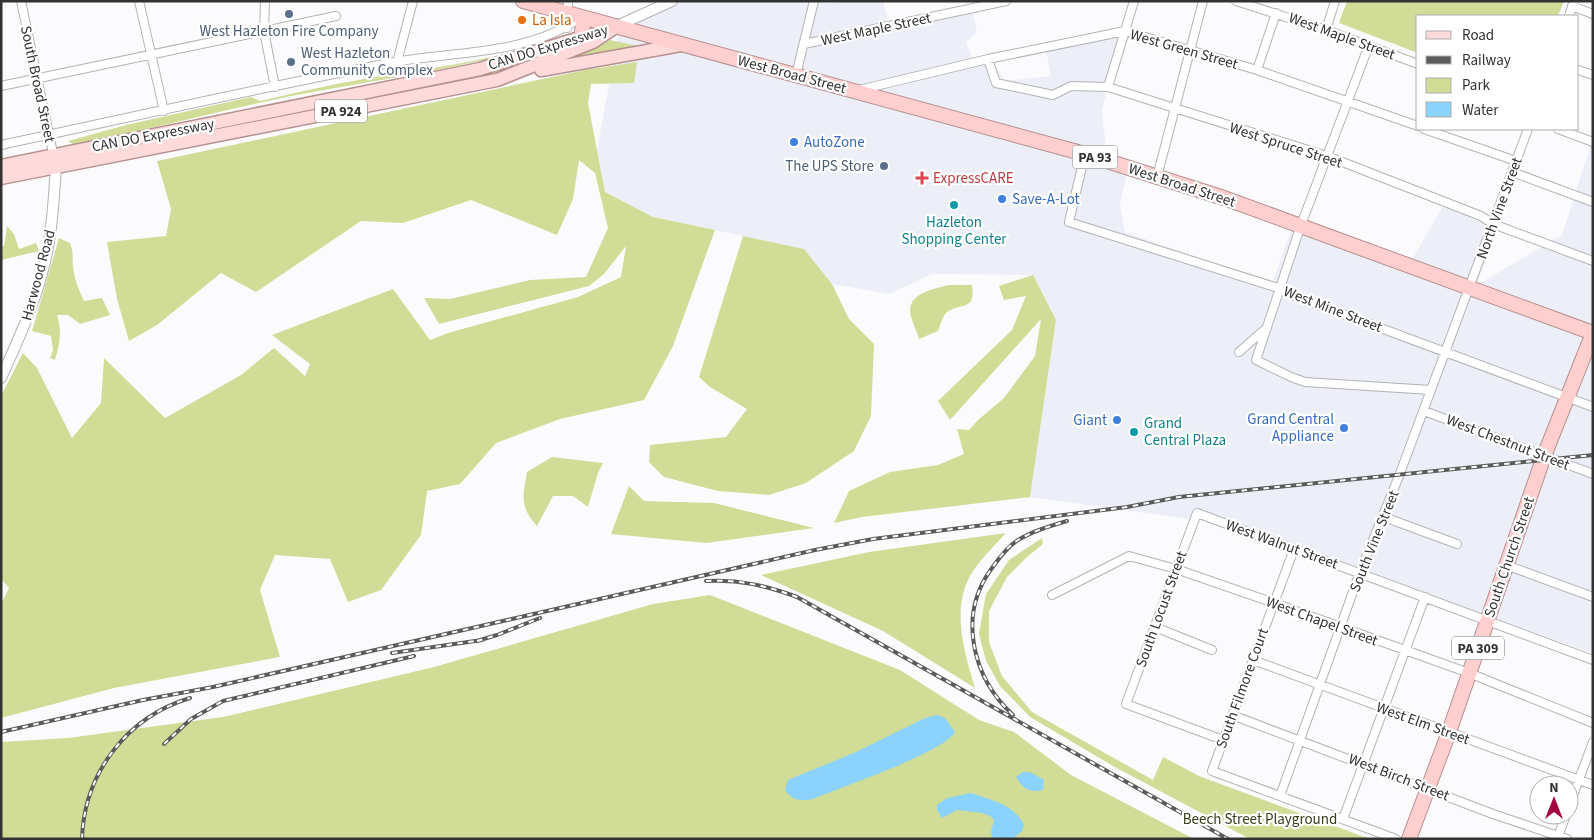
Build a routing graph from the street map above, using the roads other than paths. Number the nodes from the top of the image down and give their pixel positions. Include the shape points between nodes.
1 (21, 1) edge
2 (139, 1) edge
3 (265, 1) edge
4 (414, 1) edge
5 (523, 1) edge
6 (672, 1) edge
7 (814, 1) edge
8 (1006, 1) edge
9 (1134, 1) edge
10 (1204, 1) edge
11 (1236, 1) edge
12 (1335, 1) edge
13 (1573, 4) edge
14 (567, 7) edge
15 (1276, 13) junction
16 (1593, 14) edge
17 (336, 16) dead end
18 (582, 18) junction
19 (617, 26) junction
20 (567, 28) junction
21 (1326, 30) junction
22 (264, 31) junction
23 (1125, 31) junction
24 (581, 38) junction
25 (804, 44) junction
26 (681, 45) junction
27 (1369, 45) junction
28 (1191, 49) junction
29 (151, 55) junction
30 (988, 59) junction
31 (397, 62) junction
32 (1416, 63) edge
33 (1257, 70) junction
34 (1579, 70) edge
35 (796, 75) junction
36 (1593, 76) edge
37 (37, 79) junction
38 (497, 80) junction
39 (1, 86) edge
40 (1108, 86) junction
41 (275, 87) junction
42 (856, 90) junction
43 (1347, 102) junction
44 (1176, 110) junction
45 (164, 111) junction
46 (1416, 125) edge
47 (1427, 130) edge
48 (1528, 130) edge
49 (1561, 130) edge
50 (49, 135) junction
51 (1593, 142) edge
52 (1, 145) edge
53 (1085, 154) junction
54 (1326, 156) junction
55 (54, 161) junction
56 (1516, 161) junction
57 (1, 166) edge
58 (1512, 172) junction
59 (1157, 177) junction
60 (1, 178) edge
61 (1593, 202) edge
62 (1493, 224) junction
63 (1301, 225) junction
64 (1593, 261) edge
65 (1470, 287) junction
66 (1278, 288) junction
67 (1264, 330) junction
68 (1593, 333) edge
69 (1239, 352) dead end
70 (1446, 352) junction
71 (1, 378) edge
72 (1431, 390) junction
73 (1568, 398) junction
74 (1593, 407) edge
75 (1424, 411) junction
76 (1544, 456) junction
77 (1593, 474) edge
78 (1197, 513) joint
79 (1384, 517) junction
80 (1457, 544) dead end
81 (1294, 549) junction
82 (1506, 565) junction
83 (1176, 569) junction
84 (1360, 572) junction
85 (1052, 595) dead end
86 (1593, 597) edge
87 (1425, 598) junction
88 (1274, 603) junction
89 (1487, 620) junction
90 (1155, 626) junction
91 (1341, 628) junction
92 (1212, 650) dead end
93 (1406, 651) junction
94 (1253, 660) junction
95 (1593, 660) edge
96 (1469, 673) junction
97 (1322, 685) junction
98 (1384, 708) junction
99 (1232, 715) junction
100 (1593, 723) edge
101 (1450, 732) junction
102 (1223, 740) junction
103 (1301, 741) junction
104 (1593, 742) edge
105 (1364, 764) junction
106 (1566, 775) edge
107 (1579, 780) joint
108 (1593, 785) edge
109 (1430, 788) junction
110 (1280, 796) junction
111 (1343, 819) junction
112 (1562, 825) edge
113 (1557, 837) edge
114 (1396, 839) edge
115 (1410, 839) edge
116 (1567, 839) edge

1 - 37 street, South Broad Street
2 - 29 street
3 - 22 street
4 - 31 street
5 - 14 highway, PA 93
6 - 19 street
7 - 25 street
8 - 25 street, West Maple Street
9 - 23 street
10 - 28 street
11 - 15 street, West Maple Street
12 - 21 street
13 - 16 street
14 - 18 highway, PA 93
14 - 20 street
15 - 21 street, West Maple Street
15 - 33 street
17 - 22 street
18 - 19 highway, PA 93
18 - 20 street
18 - 24 highway
19 - 24 main road, CAN DO Expressway
19 - 26 highway, West Broad Street / PA 93
19 - 38 main road, CAN DO Expressway / PA 924 via 593,42
20 - 31 street via 514,46
21 - 27 street, West Maple Street
22 - 29 street
22 - 41 street
23 - 28 street, West Green Street
23 - 30 street, West Green Street
23 - 40 street
24 - 55 main road, CAN DO Expressway / PA 924 via 480,69
25 - 35 street
26 - 35 highway, West Broad Street / PA 93
26 - 38 main road
27 - 32 street, West Maple Street
27 - 43 street
28 - 33 street, West Green Street
28 - 44 street
29 - 37 street
29 - 45 street
30 - 40 street, West Spruce Street via 996,83 1053,95 1071,86
30 - 42 street, West Green Street
31 - 41 street
33 - 43 street, West Green Street
34 - 36 street
35 - 42 highway, West Broad Street / PA 93
37 - 39 street
37 - 50 street, South Broad Street
38 - 55 main road, CAN DO Expressway / PA 924
40 - 44 street, West Spruce Street
41 - 45 street
42 - 53 highway, West Broad Street / PA 93
43 - 46 street, West Green Street
43 - 54 street
44 - 54 street, West Spruce Street
44 - 59 street
45 - 50 street
47 - 56 street
48 - 56 street, North Vine Street
49 - 51 street
50 - 52 street
50 - 55 street, South Broad Street
53 - 59 highway, West Broad Street / PA 93
53 - 66 street, West Mine Street via 1069,222
54 - 62 street, West Spruce Street via 1481,216
54 - 63 street
55 - 57 main road, CAN DO Expressway / PA 924
55 - 60 main road, CAN DO Expressway / PA 924
55 - 71 street, Harwood Road via 52,219 38,287
56 - 58 street, North Vine Street
58 - 61 street
58 - 62 street, North Vine Street
59 - 63 highway, West Broad Street / PA 93
62 - 64 street, West Spruce Street
62 - 65 street, North Vine Street
63 - 65 highway, West Broad Street / PA 93
63 - 66 street
65 - 68 highway, West Broad Street / PA 93
65 - 70 street, South Vine Street
66 - 67 street
66 - 70 street, West Mine Street
67 - 69 street
67 - 72 street via 1256,360 1291,377 1305,382
68 - 73 highway, South Church Street / PA 309
70 - 72 street, South Vine Street
70 - 73 street, West Mine Street
72 - 75 street, South Vine Street
73 - 74 street, West Mine Street
73 - 76 highway, South Church Street / PA 309
75 - 76 street, West Chestnut Street
75 - 79 street, South Vine Street
76 - 77 street, West Chestnut Street
76 - 82 highway, South Church Street / PA 309
78 - 81 street, West Walnut Street
78 - 83 street, South Locust Street
79 - 80 street
79 - 84 street, South Vine Street
81 - 84 street, West Walnut Street
81 - 88 street, South Filmore Court
82 - 86 street
82 - 89 highway, South Church Street / PA 309
83 - 85 street, West Chapel Street via 1129,556
83 - 88 street, West Chapel Street
83 - 90 street, South Locust Street
84 - 87 street, West Walnut Street
84 - 91 street, South Vine Street
87 - 89 street, West Walnut Street
87 - 93 street
88 - 91 street, West Chapel Street
88 - 94 street, South Filmore Court
89 - 95 street, West Walnut Street
89 - 96 highway, South Church Street / PA 309
90 - 92 street
90 - 102 street, South Locust Street via 1126,704
91 - 93 street, West Chapel Street
91 - 97 street, South Vine Street
93 - 96 street, West Chapel Street
93 - 98 street
94 - 97 street, West Elm Street
94 - 99 street, South Filmore Court
96 - 100 street, West Chapel Street
96 - 101 highway, South Church Street / PA 309
97 - 98 street, West Elm Street
97 - 103 street, South Vine Street
98 - 101 street, West Elm Street
98 - 105 street
99 - 102 street, South Filmore Court
99 - 103 street, West Birch Street
101 - 106 street, West Elm Street
101 - 109 highway, South Church Street / PA 309
102 - 110 street, South Filmore Court via 1212,771
103 - 105 street, West Birch Street
103 - 110 street, South Vine Street
104 - 107 street
105 - 109 street, West Birch Street
105 - 111 street
107 - 108 street, West Elm Street
109 - 113 street, West Birch Street
109 - 115 highway, South Church Street / PA 309
110 - 111 street
111 - 114 street
112 - 113 street
113 - 116 street, West Birch Street

